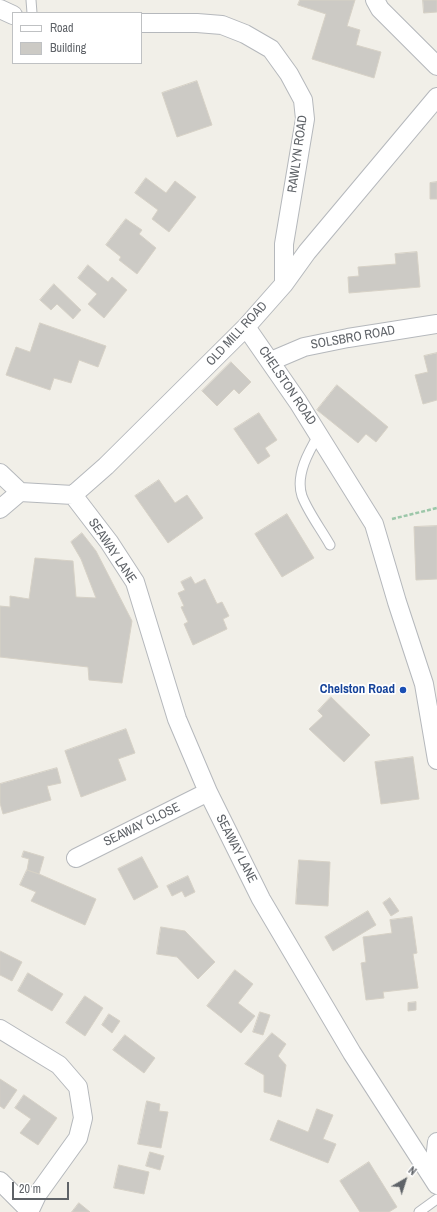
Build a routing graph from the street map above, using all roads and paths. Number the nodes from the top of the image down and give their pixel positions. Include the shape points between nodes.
1 (32, 0) edge
2 (374, 0) edge
3 (0, 9) edge
4 (32, 12) edge
5 (12, 15) edge
6 (142, 23) edge
7 (437, 66) edge
8 (437, 97) edge
9 (284, 284) junction
10 (437, 324) edge
11 (246, 327) junction
12 (271, 361) junction
13 (319, 434) junction
14 (0, 473) edge
15 (20, 492) junction
16 (73, 495) junction
17 (437, 508) edge
18 (0, 509) edge
19 (412, 514) dead end
20 (330, 545) dead end
21 (437, 760) edge
22 (208, 792) junction
23 (76, 858) dead end
24 (0, 1029) edge
25 (437, 1142) edge
26 (435, 1181) edge
27 (0, 1182) edge
28 (437, 1200) edge
29 (29, 1211) edge
30 (419, 1212) edge

1 - 4 lane
2 - 7 street
3 - 5 street
6 - 9 street, RAWLYN ROAD via 222,25 245,34 271,49 289,74 303,100 305,119 284,244
8 - 9 street, OLD MILL ROAD
9 - 11 street, OLD MILL ROAD
10 - 12 street, SOLSBRO ROAD via 304,347
11 - 12 street, CHELSTON ROAD
11 - 16 street, OLD MILL ROAD via 106,466
12 - 13 street, CHELSTON ROAD
13 - 20 lane via 309,451 300,481 302,495
13 - 21 street, CHELSTON ROAD via 374,524 424,684
14 - 15 street
15 - 16 street
15 - 18 street
16 - 22 street, SEAWAY LANE via 109,542 135,582 177,719
17 - 19 path
22 - 23 street, SEAWAY CLOSE
22 - 26 street, SEAWAY LANE via 265,906 352,1053
24 - 29 street via 60,1065 78,1087 83,1118 78,1138 37,1195
25 - 26 street
27 - 29 street
28 - 30 lane

